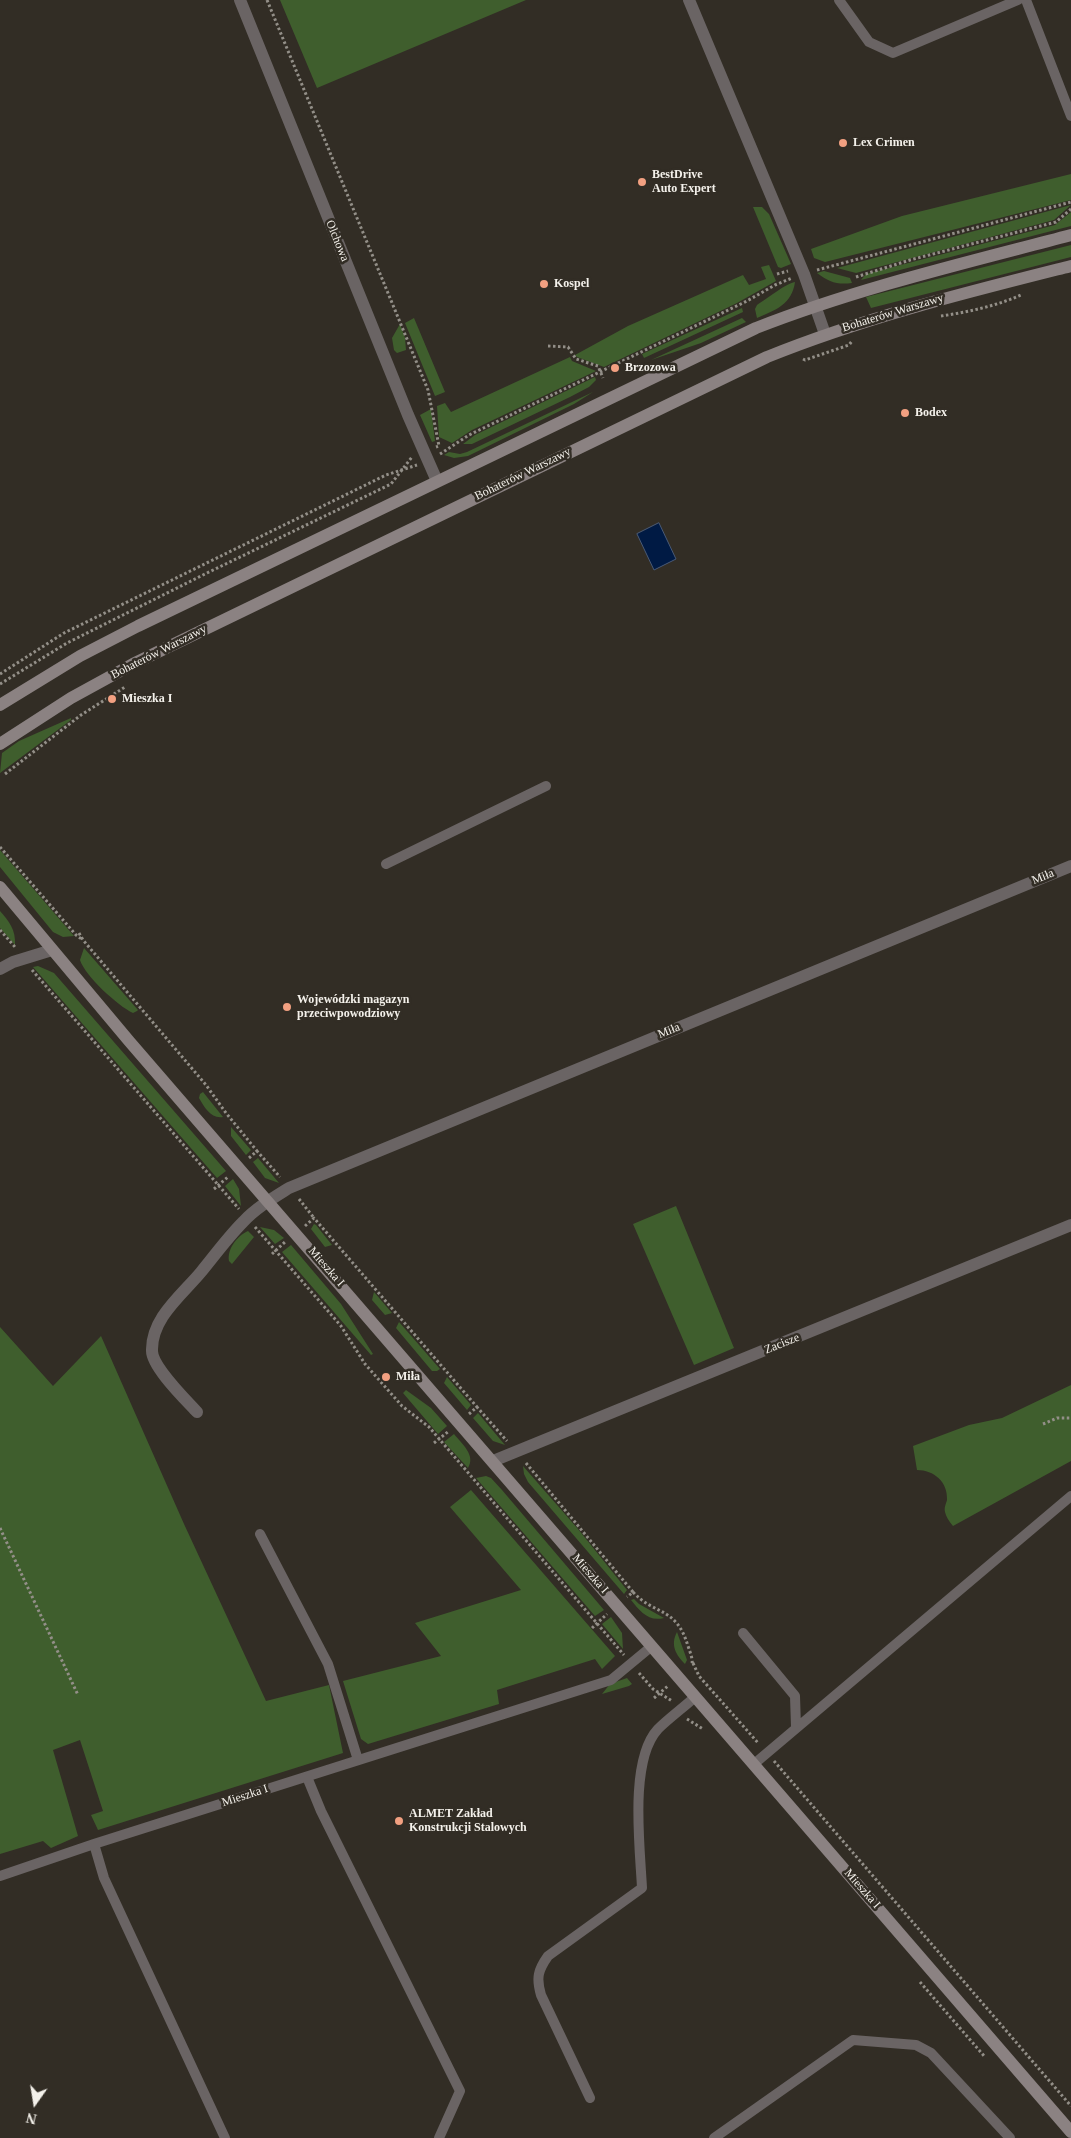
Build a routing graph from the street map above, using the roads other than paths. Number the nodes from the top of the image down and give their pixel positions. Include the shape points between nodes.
1 (240, 0) edge
2 (689, 0) edge
3 (839, 0) edge
4 (1018, 0) edge
5 (1026, 0) edge
6 (1071, 116) edge
7 (1071, 235) edge
8 (1071, 266) edge
9 (814, 306) junction
10 (824, 334) junction
11 (437, 481) junction
12 (0, 705) edge
13 (0, 744) edge
14 (546, 786) dead end
15 (386, 864) dead end
16 (1071, 866) edge
17 (0, 887) edge
18 (52, 950) junction
19 (0, 969) edge
20 (269, 1200) junction
21 (1071, 1226) edge
22 (197, 1412) dead end
23 (493, 1461) junction
24 (1071, 1496) edge
25 (260, 1534) dead end
26 (743, 1633) dead end
27 (652, 1646) junction
28 (696, 1697) junction
29 (796, 1727) junction
30 (358, 1760) junction
31 (754, 1764) junction
32 (307, 1777) junction
33 (94, 1844) junction
34 (0, 1876) edge
35 (590, 2098) dead end
36 (1071, 2132) edge
37 (225, 2138) edge
38 (439, 2138) edge
39 (714, 2138) edge
40 (1010, 2138) edge

1 - 11 street, Olchowa
2 - 9 street via 804,274
3 - 4 lane via 869,42 893,53
5 - 6 lane
7 - 9 street via 908,277
8 - 10 street, Bohaterów Warszawy via 907,308
9 - 10 street
9 - 11 street via 709,349
10 - 13 street, Bohaterów Warszawy via 704,386 133,664 71,698
11 - 12 street via 129,631 44,676
14 - 15 lane
16 - 20 street, Miła via 289,1188
17 - 18 street, Mieszka I
18 - 19 street
18 - 20 street, Mieszka I
20 - 22 street, Miła via 247,1218 167,1309 155,1332 152,1353 162,1372
20 - 23 street, Mieszka I
21 - 23 street, Zacisze
23 - 27 street, Mieszka I
24 - 29 lane
25 - 30 lane via 328,1664
26 - 29 lane via 794,1696
27 - 28 street, Mieszka I
27 - 30 lane, Mieszka I via 611,1680
28 - 31 street, Mieszka I
28 - 35 lane via 656,1730 646,1750 638,1801 642,1888 548,1956 539,1969 540,1995
29 - 31 lane
30 - 32 lane, Mieszka I
31 - 36 street, Mieszka I
32 - 33 lane, Mieszka I
32 - 38 lane via 325,1820 460,2091
33 - 34 lane, Mieszka I
33 - 37 lane via 104,1878
39 - 40 lane via 853,2040 916,2045 931,2053

